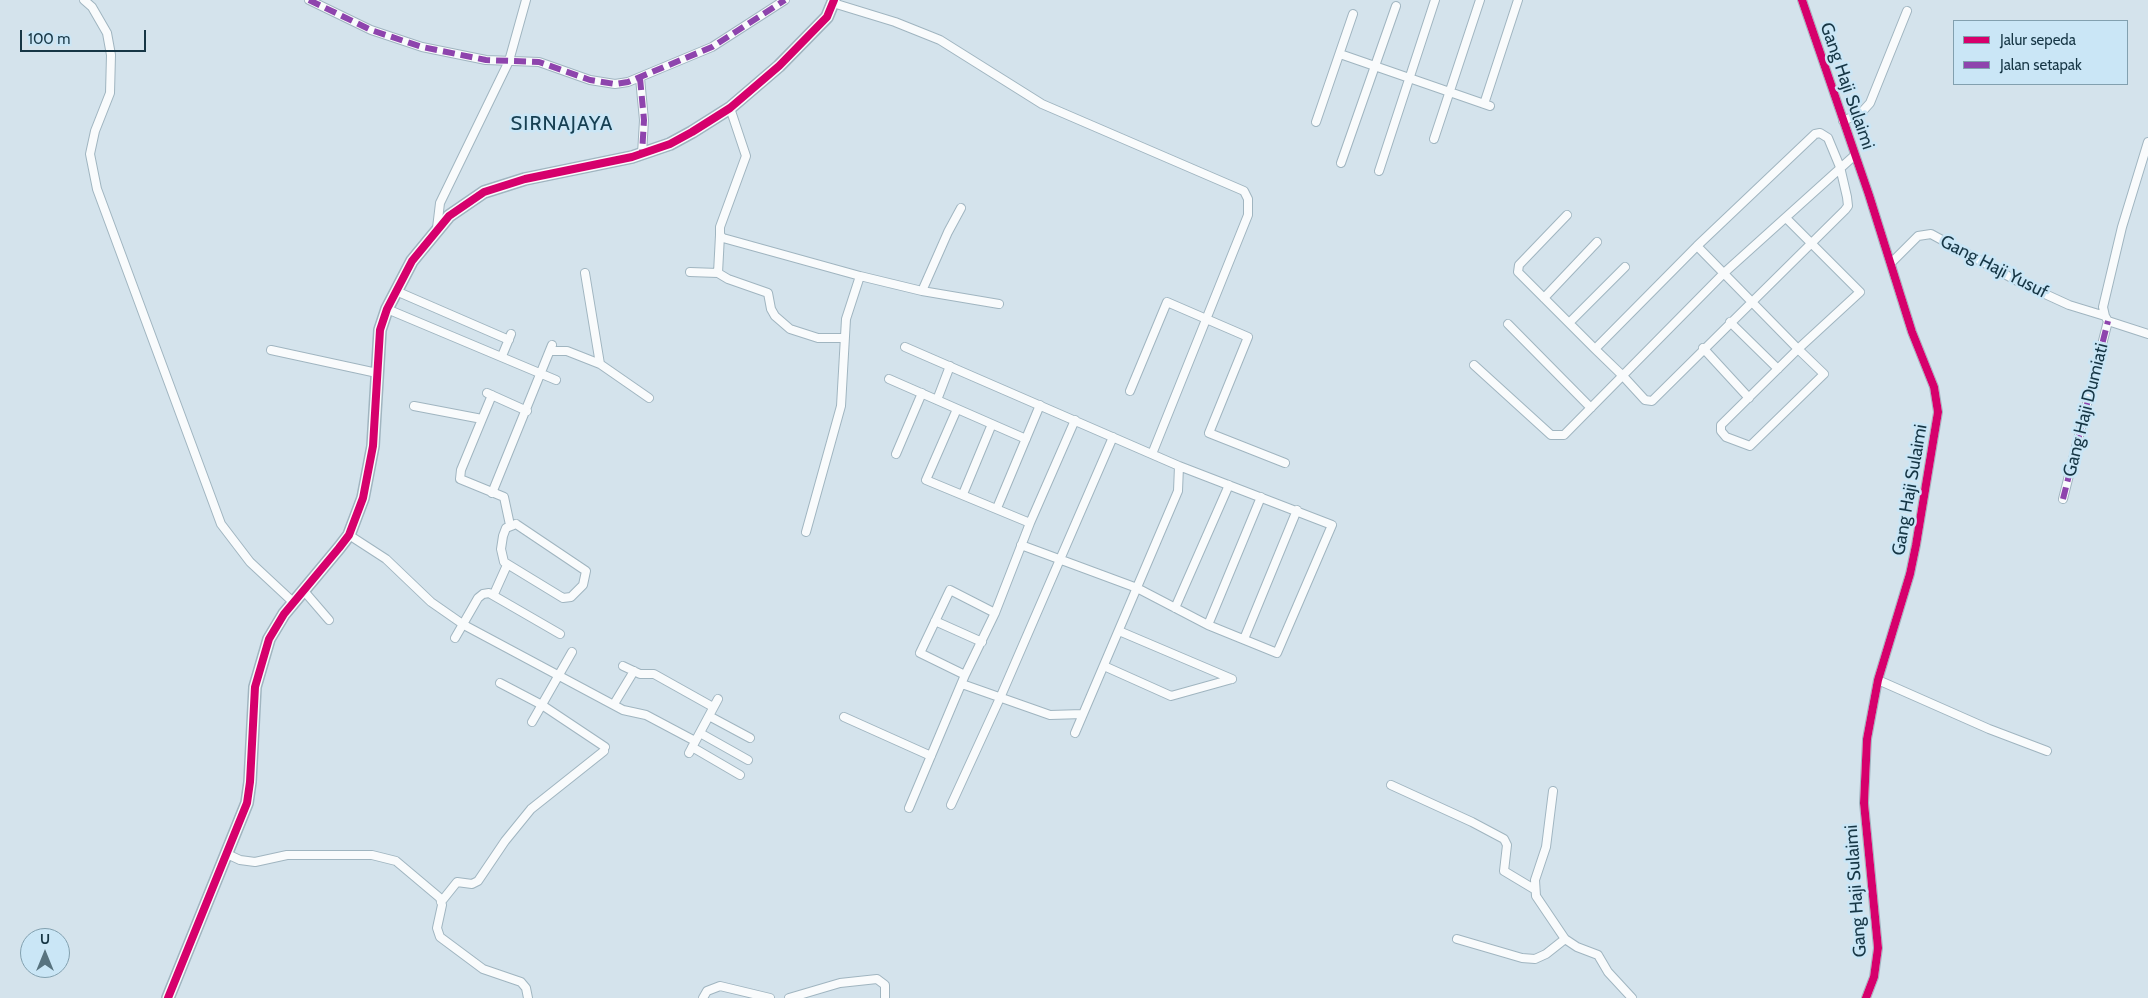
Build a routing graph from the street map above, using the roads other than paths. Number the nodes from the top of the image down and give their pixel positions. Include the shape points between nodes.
1 (84, 0) edge
2 (309, 0) edge
3 (526, 0) edge
4 (785, 0) edge
5 (1436, 0) edge
6 (1480, 0) edge
7 (1518, 0) edge
8 (1802, 0) edge
9 (834, 1) edge
10 (1396, 6) dead end
11 (1907, 11) dead end
12 (1354, 14) dead end
13 (1340, 54) junction
14 (509, 61) junction
15 (1375, 67) junction
16 (640, 78) junction
17 (1410, 78) junction
18 (1451, 93) junction
19 (730, 108) junction
20 (1842, 121) junction
21 (1316, 122) dead end
22 (1434, 139) dead end
23 (2148, 142) edge
24 (642, 154) junction
25 (1855, 155) junction
26 (1341, 163) dead end
27 (1840, 167) junction
28 (1379, 171) dead end
29 (961, 208) dead end
30 (1567, 215) dead end
31 (1786, 218) junction
32 (437, 228) junction
33 (720, 235) junction
34 (1597, 242) dead end
35 (1811, 244) junction
36 (1697, 246) junction
37 (1891, 263) junction
38 (1625, 267) dead end
39 (690, 272) dead end
40 (585, 273) dead end
41 (718, 273) junction
42 (1724, 273) junction
43 (860, 276) junction
44 (396, 290) junction
45 (922, 291) junction
46 (1544, 298) junction
47 (1752, 302) junction
48 (999, 304) dead end
49 (387, 309) junction
50 (2106, 318) junction
51 (1207, 320) junction
52 (1730, 322) junction
53 (1569, 323) junction
54 (1508, 324) dead end
55 (2148, 334) edge
56 (844, 338) junction
57 (904, 347) dead end
58 (1703, 348) junction
59 (1595, 349) junction
60 (1798, 349) junction
61 (271, 350) dead end
62 (502, 356) junction
63 (600, 364) junction
64 (1474, 365) dead end
65 (950, 366) junction
66 (1778, 370) junction
67 (377, 373) junction
68 (541, 373) junction
69 (1623, 376) junction
70 (889, 379) dead end
71 (556, 380) dead end
72 (1130, 391) dead end
73 (922, 393) junction
74 (649, 398) dead end
75 (1750, 398) junction
76 (937, 400) junction
77 (1040, 405) junction
78 (414, 406) dead end
79 (1591, 408) junction
80 (957, 409) junction
81 (527, 412) junction
82 (482, 419) junction
83 (1075, 420) junction
84 (992, 424) junction
85 (1113, 437) junction
86 (1026, 439) junction
87 (896, 454) dead end
88 (1152, 454) junction
89 (1285, 463) dead end
90 (1179, 466) junction
91 (1229, 484) junction
92 (492, 493) junction
93 (963, 494) junction
94 (1261, 497) junction
95 (2063, 499) dead end
96 (997, 508) junction
97 (1297, 510) junction
98 (1030, 524) junction
99 (510, 525) junction
100 (806, 532) dead end
101 (349, 535) junction
102 (1021, 545) junction
103 (1059, 558) junction
104 (507, 565) junction
105 (1137, 588) junction
106 (304, 591) junction
107 (494, 594) junction
108 (293, 602) junction
109 (1175, 608) junction
110 (995, 613) junction
111 (329, 620) dead end
112 (935, 621) junction
113 (464, 625) junction
114 (1208, 626) junction
115 (1119, 631) junction
116 (560, 634) dead end
117 (455, 638) dead end
118 (1244, 639) junction
119 (982, 642) junction
120 (572, 652) dead end
121 (622, 666) dead end
122 (1104, 666) junction
123 (634, 671) junction
124 (965, 675) junction
125 (559, 676) junction
126 (1878, 680) junction
127 (500, 684) dead end
128 (962, 684) junction
129 (1000, 698) junction
130 (718, 699) dead end
131 (614, 704) junction
132 (542, 705) junction
133 (713, 708) junction
134 (1083, 714) junction
135 (709, 716) junction
136 (844, 717) dead end
137 (532, 722) dead end
138 (700, 733) junction
139 (1075, 734) dead end
140 (750, 738) dead end
141 (692, 747) junction
142 (2047, 751) dead end
143 (931, 756) junction
144 (748, 760) dead end
145 (740, 775) dead end
146 (1391, 785) dead end
147 (1553, 791) dead end
148 (950, 804) dead end
149 (909, 808) dead end
150 (227, 854) junction
151 (1534, 889) junction
152 (441, 902) junction
153 (1565, 939) junction
154 (1457, 940) dead end
155 (168, 998) edge
156 (528, 998) edge
157 (703, 998) edge
158 (770, 998) edge
159 (788, 998) edge
160 (885, 998) edge
161 (1632, 998) edge
162 (1866, 998) edge

1 - 108 street via 92,7 107,33 111,55 110,93 90,154 97,189 221,524 250,562
2 - 14 street via 389,37 462,56
3 - 14 street
4 - 16 street via 722,42
5 - 17 street
6 - 18 street
7 - 18 street via 1487,105
8 - 20 street, Gang Haji Sulaimi
9 - 19 street via 830,13 814,32
9 - 51 street via 940,40 1042,104 1244,191 1248,199 1248,216
10 - 15 street
11 - 20 street via 1870,104 1861,114
12 - 13 street
13 - 15 street
13 - 21 street
14 - 16 street via 539,62 599,82 622,83
14 - 32 street via 440,203
15 - 17 street
15 - 26 street
16 - 24 street via 644,120
17 - 18 street
17 - 28 street
18 - 22 street
19 - 24 street via 681,139
19 - 33 street via 746,156 720,227
20 - 25 street, Gang Haji Sulaimi
23 - 50 street, Gang Haji Dumiati via 2122,227 2104,307
24 - 32 street via 484,192 460,207
25 - 27 street
25 - 37 street, Gang Haji Sulaimi
27 - 31 street
27 - 35 street via 1848,206
27 - 36 street via 1828,138 1815,134
29 - 45 street
30 - 46 street via 1518,268 1518,272
31 - 35 street
31 - 42 street
32 - 44 street via 412,261
33 - 41 street
33 - 43 street via 727,241
34 - 46 street
35 - 47 street
35 - 60 street via 1860,292
36 - 42 street
36 - 59 street
37 - 50 street, Gang Haji Yusuf via 1918,236 1931,234 2029,286
37 - 126 street, Gang Haji Sulaimi via 1912,332 1934,387 1938,412 1910,574
38 - 53 street
39 - 41 street
40 - 63 street
41 - 56 street via 768,293 775,316 790,329 818,338
42 - 47 street
42 - 69 street
43 - 45 street
43 - 56 street
44 - 49 street
44 - 62 street via 510,337
45 - 48 street
46 - 53 street
47 - 52 street
47 - 60 street
49 - 62 street
49 - 67 street via 380,335
50 - 55 street, Gang Haji Yusuf
50 - 95 street, Gang Haji Dumiati
51 - 72 street via 1167,302
51 - 88 street
51 - 89 street via 1248,336 1209,433
52 - 58 street
52 - 66 street
53 - 59 street
54 - 79 street
56 - 100 street via 841,406
57 - 65 street
58 - 69 street via 1652,401 1645,400
58 - 75 street
59 - 69 street
60 - 66 street
60 - 75 street via 1824,375 1750,446 1726,437 1720,429
61 - 67 street
62 - 68 street
63 - 68 street via 551,348
63 - 74 street
64 - 79 street via 1552,435 1560,437 1569,433
65 - 76 street
65 - 77 street
66 - 75 street
67 - 101 street via 371,462 363,498
68 - 71 street
68 - 81 street
69 - 79 street
70 - 73 street
73 - 76 street
73 - 87 street
76 - 80 street
77 - 83 street
77 - 86 street
78 - 82 street
80 - 84 street
80 - 93 street via 926,480
81 - 82 street via 489,394
81 - 92 street
82 - 92 street via 460,479
83 - 85 street
83 - 98 street
84 - 86 street
84 - 93 street
85 - 88 street
85 - 103 street
86 - 96 street
88 - 90 street
90 - 91 street
90 - 105 street via 1178,492
91 - 94 street
91 - 109 street
92 - 99 street via 504,497
93 - 96 street
94 - 97 street
94 - 114 street
96 - 98 street
97 - 118 street
97 - 118 street via 1332,525 1278,653
98 - 102 street
99 - 104 street via 506,528 501,549
99 - 104 street via 525,528 586,571 586,578 570,597 563,598
101 - 106 street
101 - 113 street via 386,559 431,602
102 - 103 street
102 - 110 street
103 - 105 street
103 - 129 street
104 - 107 street
105 - 109 street
105 - 115 street
106 - 108 street
106 - 111 street
107 - 113 street via 483,594 478,598
107 - 116 street
108 - 150 street via 273,630 260,666 253,704 250,790
109 - 114 street
110 - 112 street via 950,590
110 - 119 street
112 - 119 street
112 - 124 street via 920,653
113 - 117 street
113 - 125 street
114 - 118 street
115 - 122 street
115 - 122 street via 1232,679 1171,696
119 - 124 street
120 - 125 street
121 - 123 street
122 - 134 street
123 - 131 street
123 - 133 street via 654,674
124 - 128 street
125 - 131 street
125 - 132 street
126 - 142 street via 1981,726
126 - 162 street, Gang Haji Sulaimi via 1864,766 1878,948 1874,977
127 - 132 street
128 - 129 street
128 - 143 street
129 - 134 street via 1050,715
129 - 148 street
130 - 133 street
131 - 141 street via 623,710 646,715
132 - 137 street
132 - 152 street via 604,749 531,809 478,881 472,884 457,882
133 - 135 street
134 - 139 street
135 - 138 street
135 - 140 street
136 - 143 street
138 - 141 street
138 - 144 street
141 - 145 street
143 - 149 street
146 - 151 street via 1504,839 1507,845 1504,871
147 - 151 street via 1546,847
150 - 152 street via 255,862 287,855 382,856 396,861
150 - 155 street
151 - 153 street via 1539,902
152 - 156 street via 437,928 440,937 489,972 522,982
153 - 154 street via 1534,959
153 - 161 street via 1598,955 1608,972
157 - 158 street via 707,991 720,986
159 - 160 street via 840,983 877,980 885,985

